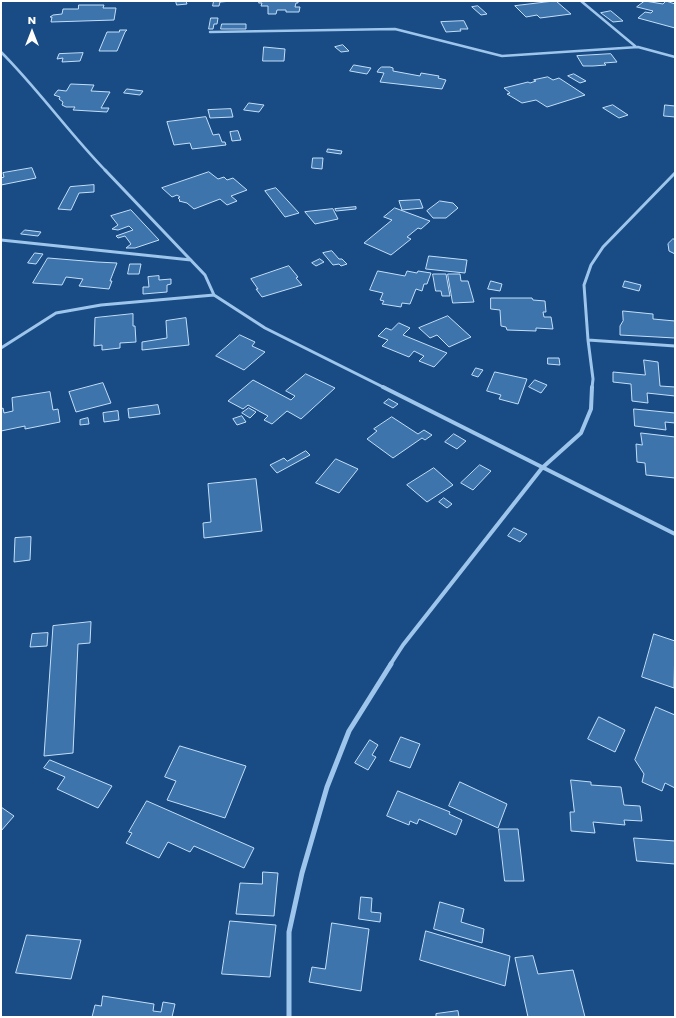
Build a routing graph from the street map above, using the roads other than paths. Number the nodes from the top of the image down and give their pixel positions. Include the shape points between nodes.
1 (581, 1) edge
2 (210, 32) dead end
3 (636, 47) junction
4 (1, 52) edge
5 (675, 57) edge
6 (675, 173) edge
7 (1, 240) edge
8 (191, 260) junction
9 (214, 295) junction
10 (588, 340) junction
11 (675, 346) edge
12 (1, 348) edge
13 (542, 468) junction
14 (675, 534) edge
15 (289, 1017) edge

1 - 3 street
2 - 3 street via 395,29 502,56
3 - 5 street
4 - 8 street via 78,142
6 - 10 street via 602,247 591,265 584,285
7 - 8 street
8 - 9 street via 205,275
9 - 12 street via 101,305 56,314
9 - 13 street via 265,328
10 - 11 street
10 - 13 street via 593,379 591,409 581,433
13 - 14 street
13 - 15 street via 403,645 349,731 327,788 290,925

